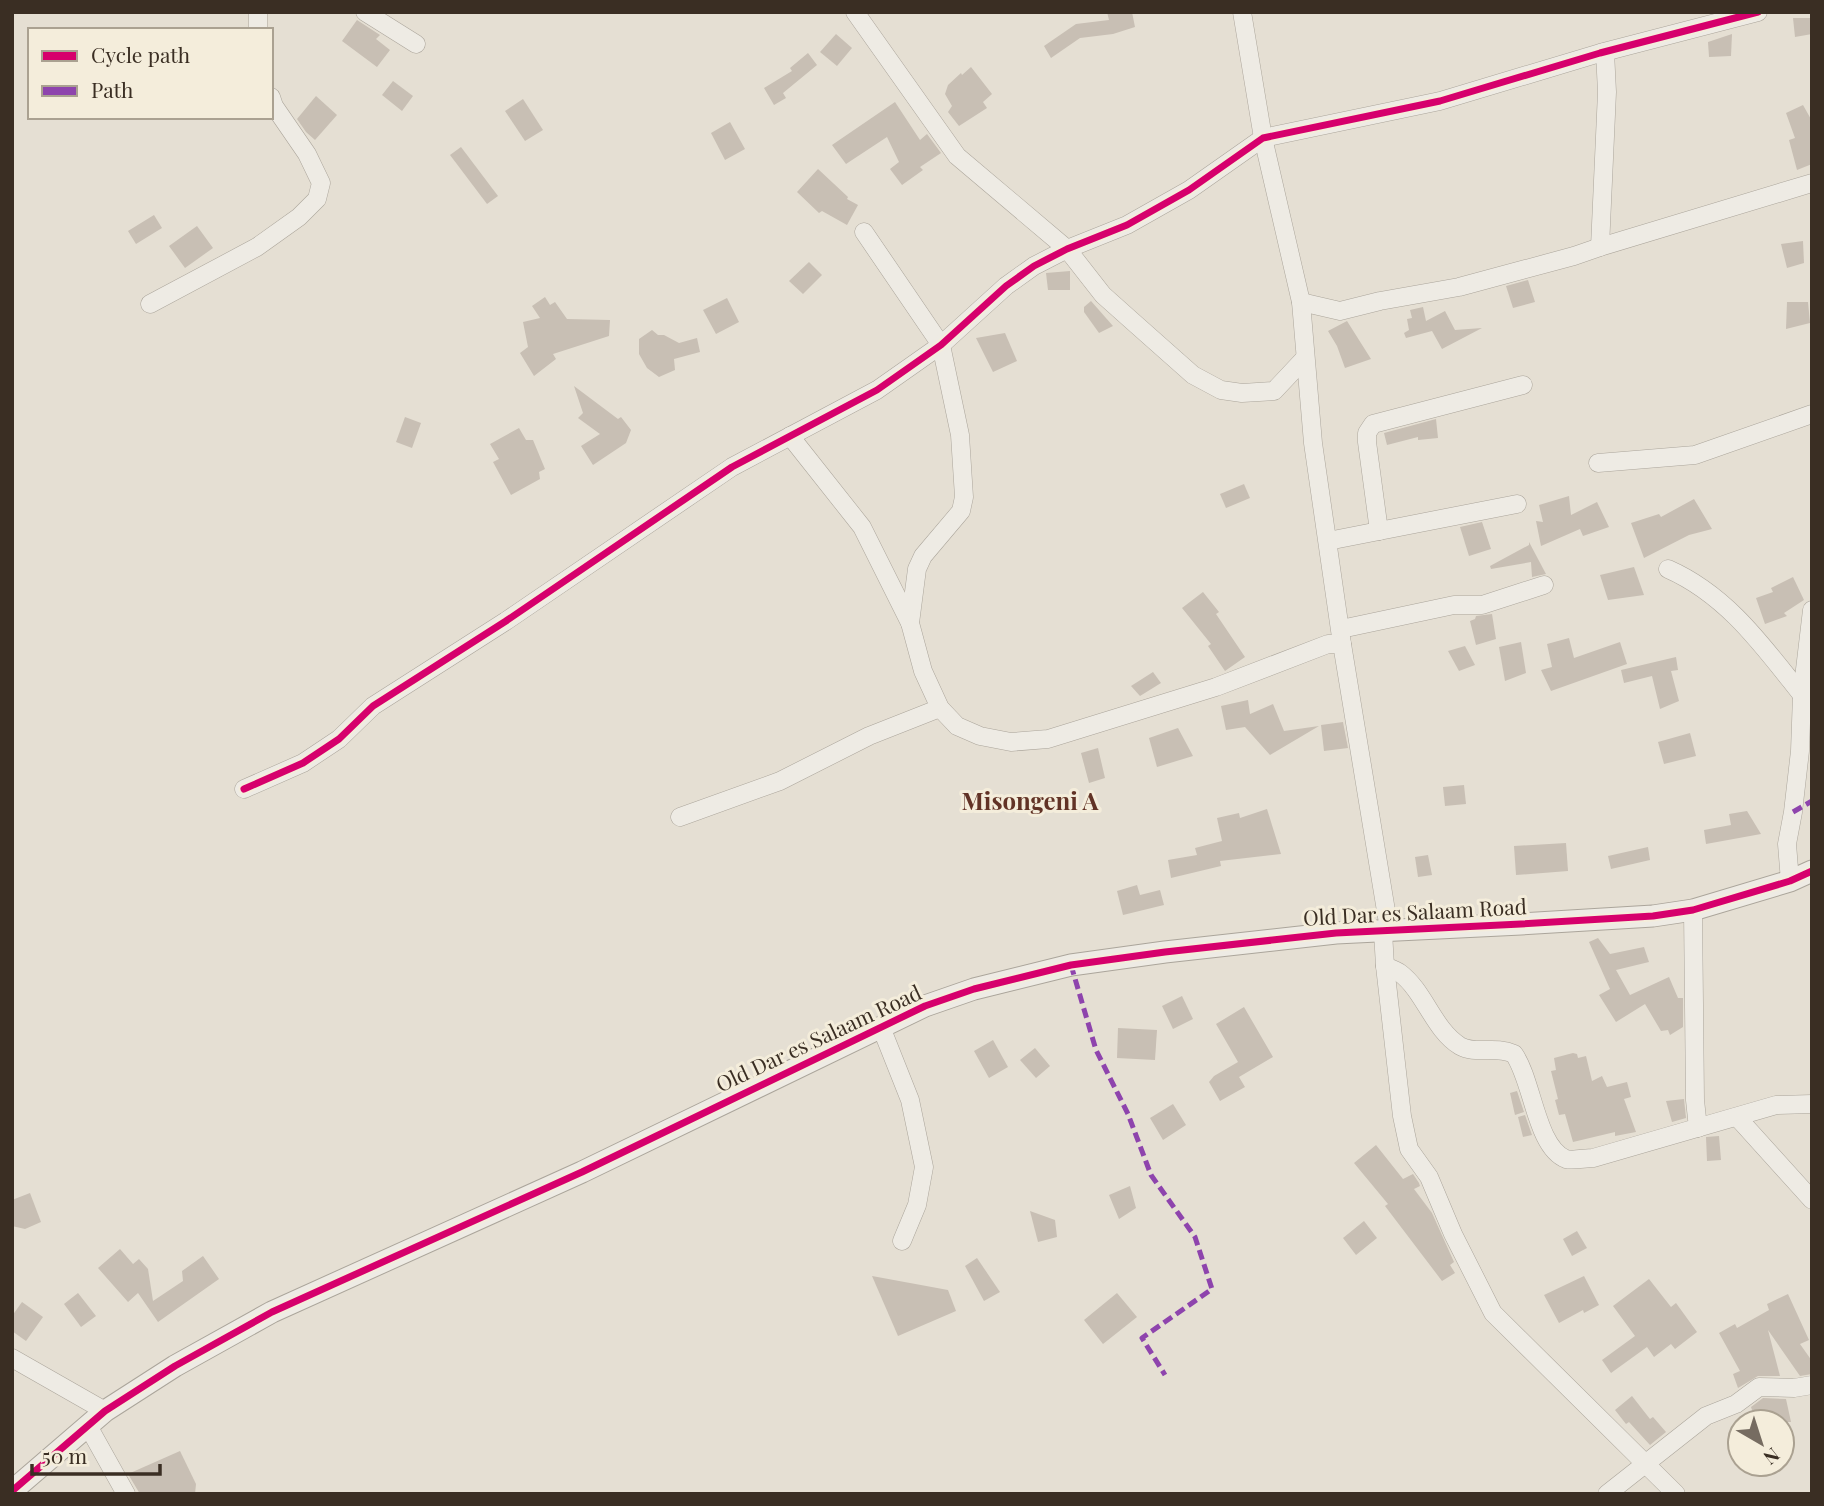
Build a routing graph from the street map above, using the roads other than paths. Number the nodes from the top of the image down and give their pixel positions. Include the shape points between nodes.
1 (365, 12) edge
2 (855, 12) edge
3 (1242, 12) edge
4 (1758, 12) edge
5 (416, 44) dead end
6 (1605, 52) junction
7 (273, 103) edge
8 (1263, 138) junction
9 (1812, 183) edge
10 (864, 232) dead end
11 (1600, 247) junction
12 (1067, 249) junction
13 (1301, 302) junction
14 (150, 304) dead end
15 (941, 345) junction
16 (1305, 358) junction
17 (1523, 385) dead end
18 (1812, 414) edge
19 (790, 436) junction
20 (1598, 463) dead end
21 (1517, 504) dead end
22 (1379, 531) junction
23 (1328, 541) junction
24 (1668, 569) dead end
25 (1544, 585) dead end
26 (1812, 610) edge
27 (910, 623) junction
28 (1342, 636) junction
29 (1802, 695) junction
30 (940, 708) junction
31 (244, 789) dead end
32 (680, 817) dead end
33 (1812, 871) edge
34 (1790, 881) junction
35 (1693, 910) junction
36 (1386, 931) junction
37 (1385, 966) junction
38 (881, 1027) junction
39 (1812, 1104) edge
40 (1737, 1117) junction
41 (1698, 1128) junction
42 (1812, 1200) edge
43 (902, 1241) dead end
44 (12, 1358) edge
45 (1812, 1385) edge
46 (105, 1411) junction
47 (88, 1426) junction
48 (1648, 1464) junction
49 (12, 1491) edge
50 (126, 1494) edge
51 (1607, 1494) edge
52 (1676, 1494) edge

1 - 5 street
2 - 12 street via 957,156
3 - 8 street
4 - 6 street
6 - 8 street via 1440,101
6 - 11 street
7 - 14 street via 321,183 317,199 257,247
8 - 12 street via 1189,190 1127,225
8 - 13 street
9 - 11 street
10 - 15 street
11 - 13 street via 1459,287 1340,311
12 - 15 street via 1006,286
12 - 16 street via 1131,320 1193,375 1220,390 1274,391
13 - 16 street
15 - 19 street via 877,390
15 - 27 street via 960,435 964,497 961,511 917,569
16 - 23 street
17 - 22 street via 1373,424 1367,442
18 - 20 street via 1695,455
19 - 27 street via 862,527
19 - 31 street via 732,467 373,706 340,739 303,763
21 - 22 street
22 - 23 street
23 - 28 street
24 - 29 street via 1725,606
25 - 28 street via 1482,605 1454,605
26 - 29 street
27 - 30 street via 923,671
28 - 30 street via 1216,687 1048,739 1011,742 980,736 957,726
28 - 36 street
29 - 34 street via 1800,751 1787,844
30 - 32 street via 869,736 780,781
33 - 34 street, Old Dar es Salaam Road
34 - 35 street, Old Dar es Salaam Road
35 - 36 street, Old Dar es Salaam Road
35 - 41 street
36 - 37 street
36 - 38 street, Old Dar es Salaam Road via 1071,965 974,989
37 - 41 street via 1400,973 1462,1047 1514,1054 1525,1073 1541,1129 1554,1151 1568,1160 1593,1158
37 - 48 street via 1409,1149 1429,1177 1493,1313
38 - 43 street via 910,1100 924,1167 917,1205
38 - 46 street, Old Dar es Salaam Road via 582,1172 272,1312
39 - 40 street via 1776,1105
40 - 41 street
40 - 42 street
44 - 46 street
45 - 48 street via 1759,1387 1706,1416
46 - 47 street, Old Dar es Salaam Road
47 - 49 street, Old Dar es Salaam Road
47 - 50 street
48 - 51 street
48 - 52 street

